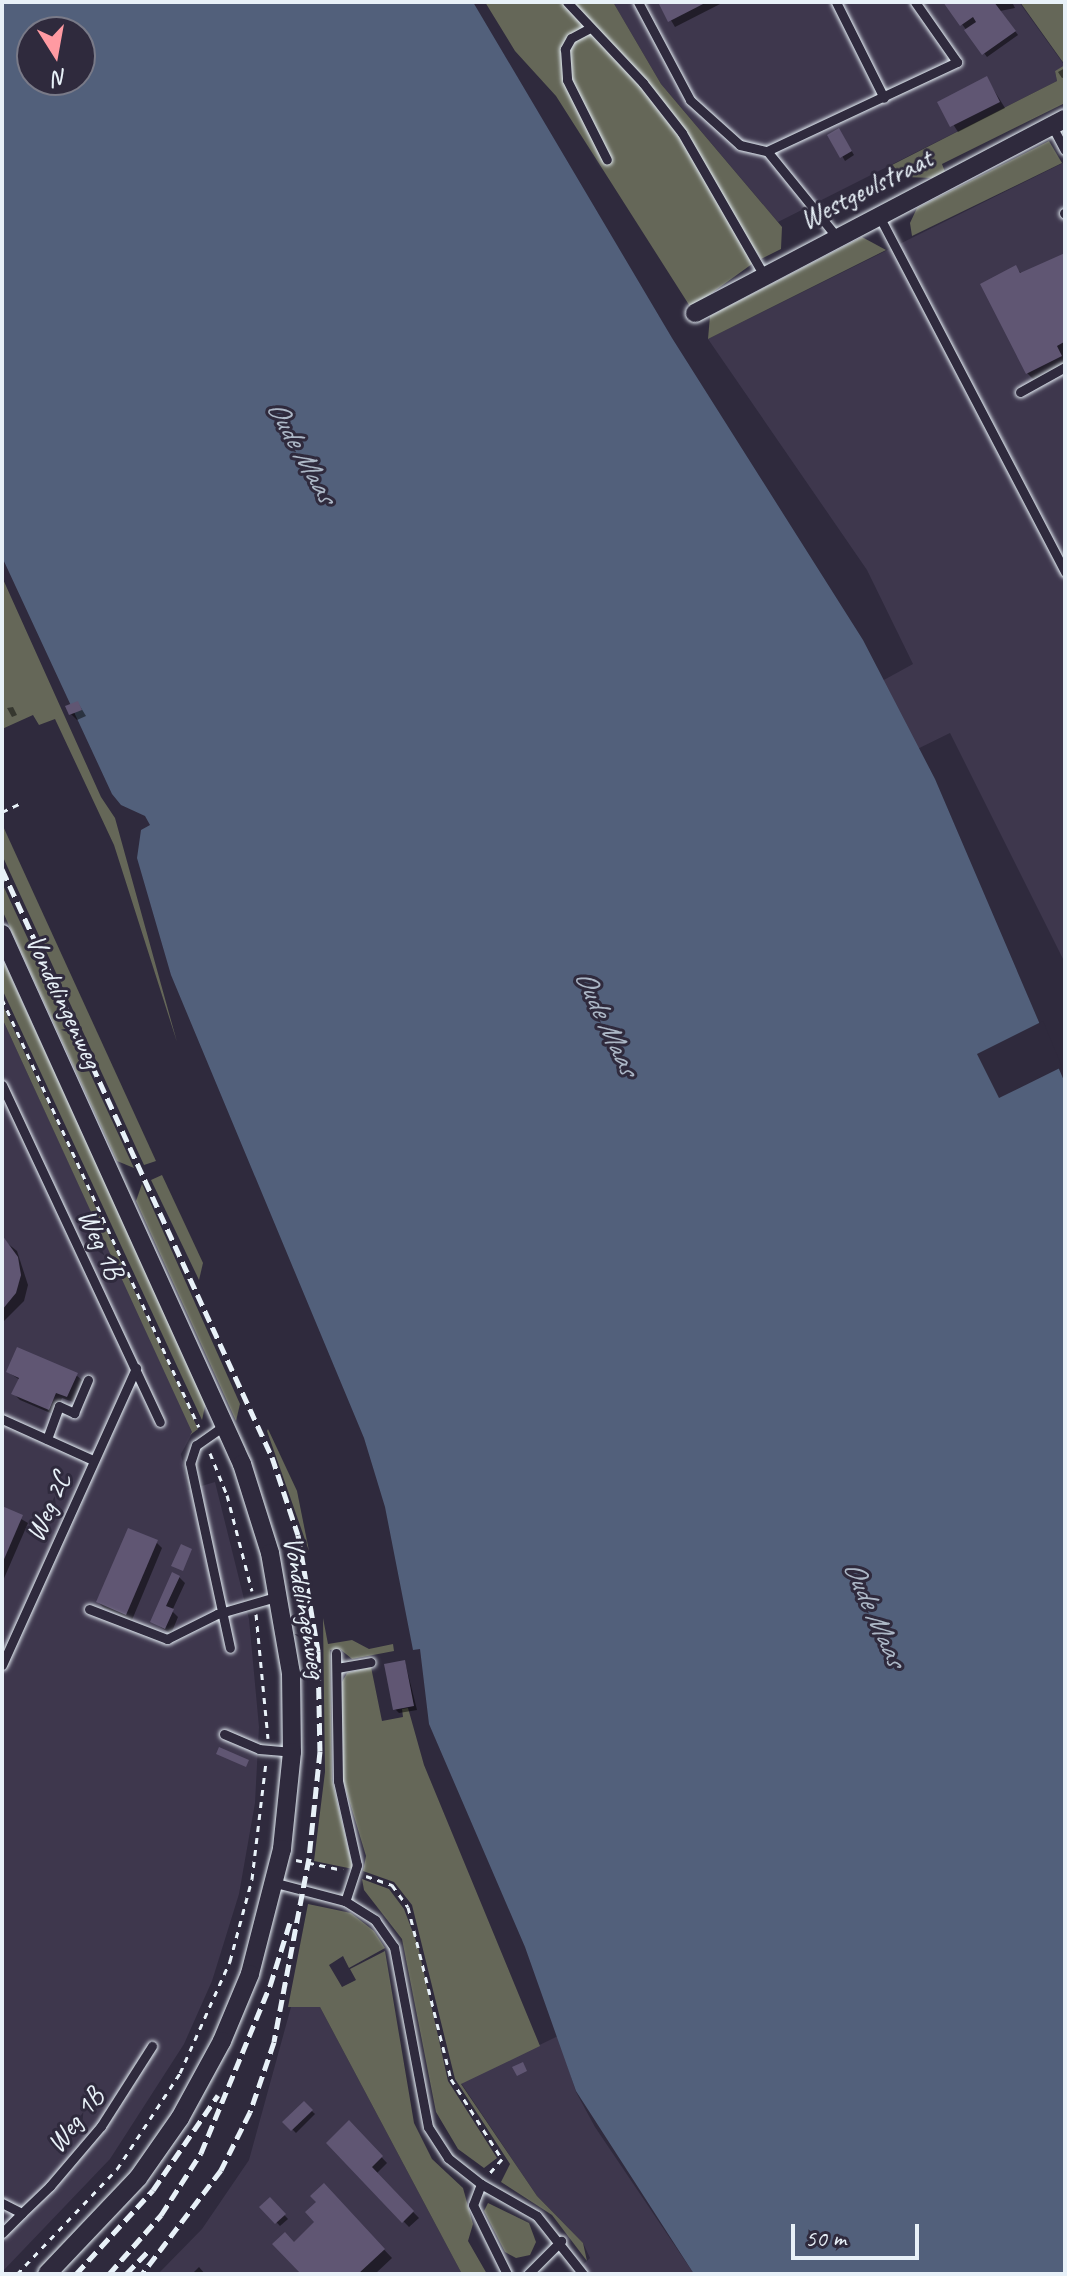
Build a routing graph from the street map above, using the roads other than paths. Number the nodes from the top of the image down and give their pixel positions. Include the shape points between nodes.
1 (567, 2) edge
2 (638, 2) edge
3 (836, 2) edge
4 (915, 2) edge
5 (590, 28) junction
6 (884, 98) junction
7 (1058, 123) edge
8 (1065, 150) edge
9 (767, 151) junction
10 (607, 160) dead end
11 (878, 214) junction
12 (836, 236) junction
13 (763, 274) junction
14 (695, 313) dead end
15 (1065, 367) edge
16 (1020, 392) dead end
17 (1065, 572) edge
18 (2, 934) edge
19 (2, 1085) edge
20 (136, 1368) junction
21 (88, 1380) dead end
22 (2, 1419) edge
23 (160, 1422) dead end
24 (225, 1425) junction
25 (47, 1439) junction
26 (93, 1460) junction
27 (280, 1596) junction
28 (89, 1609) dead end
29 (222, 1612) junction
30 (230, 1648) dead end
31 (336, 1653) dead end
32 (370, 1662) dead end
33 (2, 1665) edge
34 (337, 1668) junction
35 (224, 1734) dead end
36 (292, 1752) junction
37 (276, 1883) junction
38 (345, 1901) junction
39 (152, 2046) dead end
40 (481, 2184) junction
41 (2, 2203) edge
42 (22, 2213) junction
43 (2, 2233) edge
44 (561, 2241) junction
45 (47, 2274) edge
46 (507, 2274) edge
47 (528, 2274) edge
48 (583, 2274) edge

1 - 5 lane
2 - 9 lane via 690,100 740,145
3 - 6 lane
4 - 6 lane via 957,62
5 - 10 lane via 571,38 565,49 566,71 575,103
5 - 13 lane via 682,133
6 - 9 lane
7 - 8 lane
7 - 11 street, Westgeulstraat
9 - 12 lane
11 - 12 street, Westgeulstraat
11 - 17 lane
12 - 13 street, Westgeulstraat
13 - 14 street, Westgeulstraat
15 - 16 lane
18 - 24 street, Vondelingenweg
19 - 20 lane, Weg 1B
20 - 23 lane, Weg 1B
20 - 26 lane, Weg 2C
21 - 25 lane via 74,1413 59,1406
22 - 25 lane
24 - 27 street, Vondelingenweg via 258,1509
24 - 29 lane via 196,1445 190,1463
25 - 26 lane
26 - 33 lane, Weg 2C
27 - 29 lane
27 - 36 street, Vondelingenweg via 291,1673
28 - 29 lane via 160,1639 180,1635
29 - 30 lane
31 - 34 lane
32 - 34 lane
34 - 38 lane via 338,1781 357,1865
35 - 36 lane via 259,1749
36 - 37 street, Vondelingenweg
37 - 38 lane
37 - 45 street, Vondelingenweg via 250,1974 222,2041 180,2118 138,2178
38 - 40 lane via 375,1920 394,1947 428,2127 448,2158
39 - 42 lane, Weg 1B via 85,2147
40 - 44 lane via 537,2216
40 - 46 lane via 473,2205
41 - 42 lane
42 - 43 lane, Weg 1B
44 - 47 lane
44 - 48 lane

